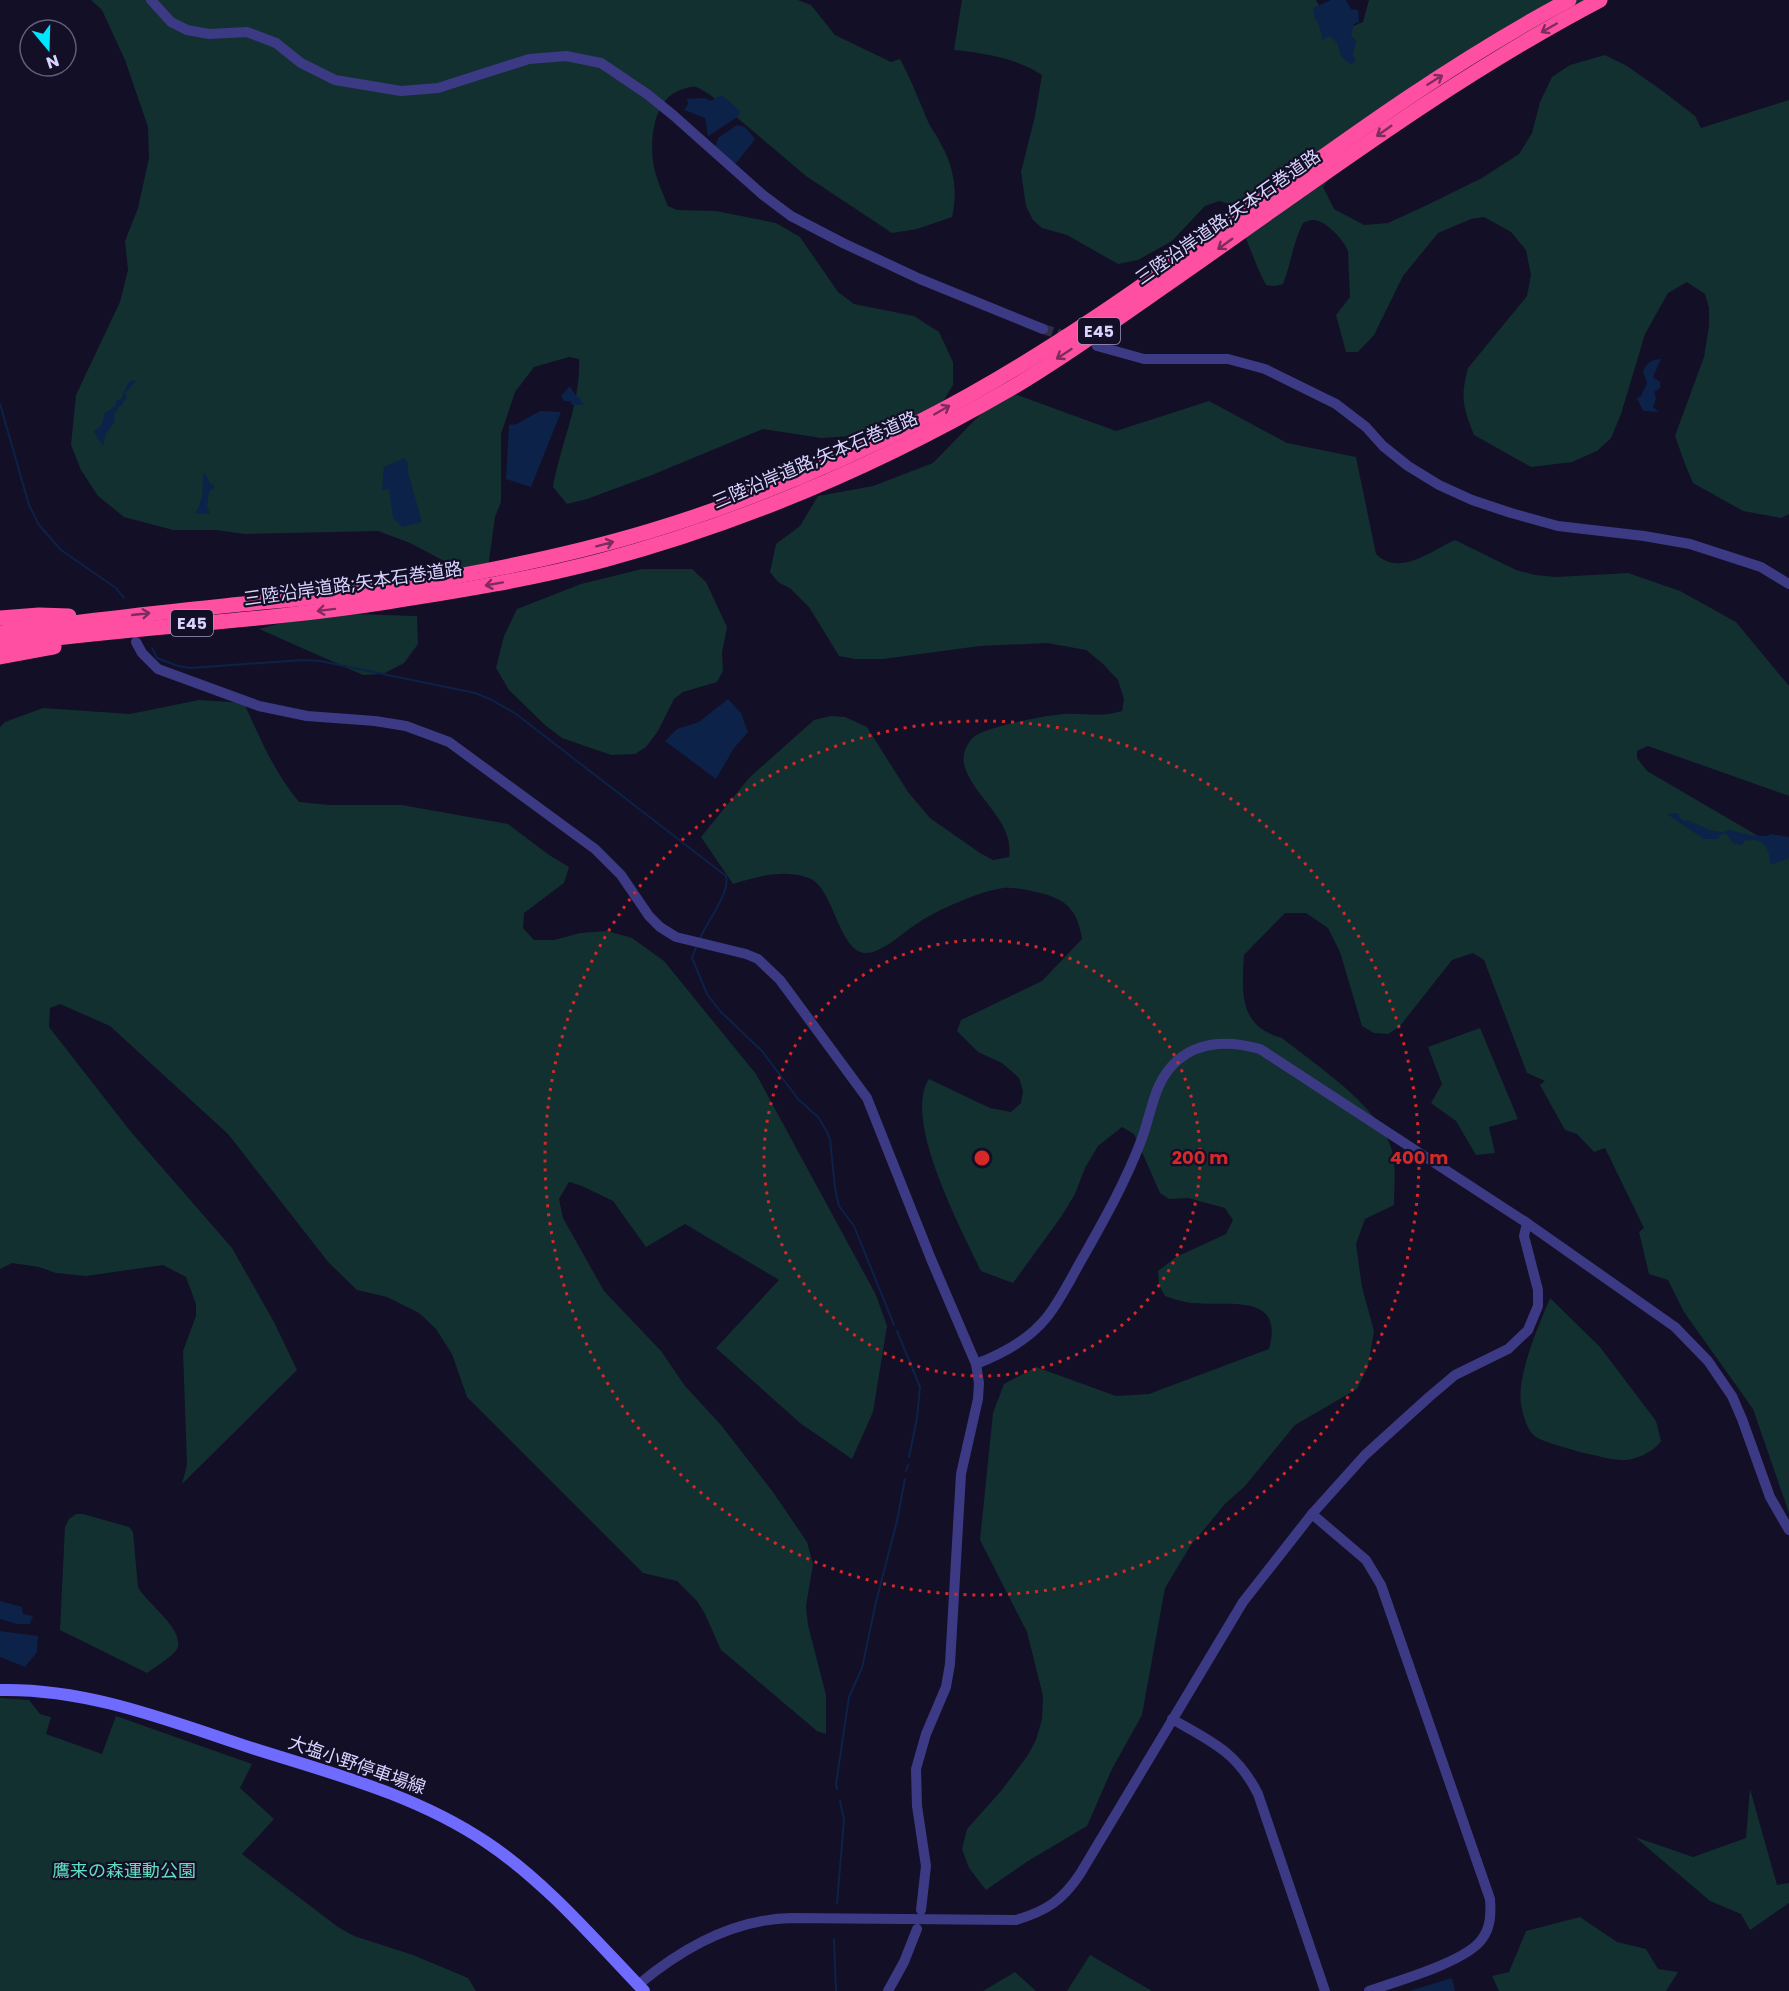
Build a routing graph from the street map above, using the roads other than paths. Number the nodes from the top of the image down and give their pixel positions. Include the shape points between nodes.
1 (151, 0) edge
2 (1569, 0) edge
3 (1600, 0) edge
4 (1043, 329) tunnel mouth
5 (1097, 346) dead end
6 (550, 565) junction
7 (1789, 584) edge
8 (383, 596) junction
9 (111, 617) junction
10 (0, 618) edge
11 (223, 620) junction
12 (0, 633) edge
13 (136, 642) dead end
14 (0, 645) edge
15 (0, 657) edge
16 (1527, 1223) junction
17 (976, 1364) junction
18 (1312, 1514) junction
19 (1789, 1530) edge
20 (0, 1690) edge
21 (1172, 1719) junction
22 (921, 1910) dead end
23 (917, 1929) dead end
24 (641, 1988) edge
25 (888, 1991) edge
26 (1325, 1991) edge
27 (1369, 1991) edge

1 - 4 street via 171,22 187,30 209,34 247,32 276,43 301,63 335,80 391,90 438,88 529,59 566,56 601,63 647,94 791,216 920,279
6 -> 2 highway, 三陸沿岸道路;矢本石巻道路 / E45 via 718,508 860,451 926,418 1090,321 1413,94
3 -> 6 highway, 三陸沿岸道路;矢本石巻道路 / E45 via 1500,56 1396,123 1101,330 1002,393 932,431 794,494 658,544
5 - 7 street via 1144,359 1228,359 1266,369 1336,404 1408,466 1472,500 1558,526 1690,544 1761,567
6 - 8 highway, 三陸沿岸道路;矢本石巻道路 / E45
9 -> 8 highway, 三陸沿岸道路;矢本石巻道路 / E45
8 -> 11 highway, 三陸沿岸道路;矢本石巻道路 / E45
9 - 10 highway
9 - 12 highway, 三陸沿岸道路;矢本石巻道路 / E45
11 - 14 highway, 三陸沿岸道路;矢本石巻道路 / E45
11 - 15 highway
13 - 17 street via 158,669 259,706 307,717 406,726 449,742 595,849 621,875 660,927 683,939 746,954 769,968 867,1098
16 - 17 street via 1260,1049 1232,1043 1202,1047 1179,1059 1159,1084 1121,1190 1046,1318 1022,1341
16 - 18 street via 1524,1236 1538,1290 1538,1306 1528,1330 1508,1349 1455,1375 1429,1397 1365,1455
16 - 19 street via 1676,1327 1708,1361 1735,1404 1770,1497
17 - 22 street via 978,1399 961,1474 950,1664 916,1769 926,1866
18 - 21 street via 1243,1602
18 - 27 street via 1366,1560 1381,1585 1490,1899 1489,1926 1482,1939 1465,1954
20 - 24 main road, 大塩小野停車場線 via 47,1691 101,1700 374,1787 432,1810 471,1832 523,1870
21 - 24 street via 1075,1881 1047,1908 1016,1920 770,1918 708,1937 652,1973
21 - 26 street via 1225,1750 1248,1775 1258,1794
23 - 25 street

